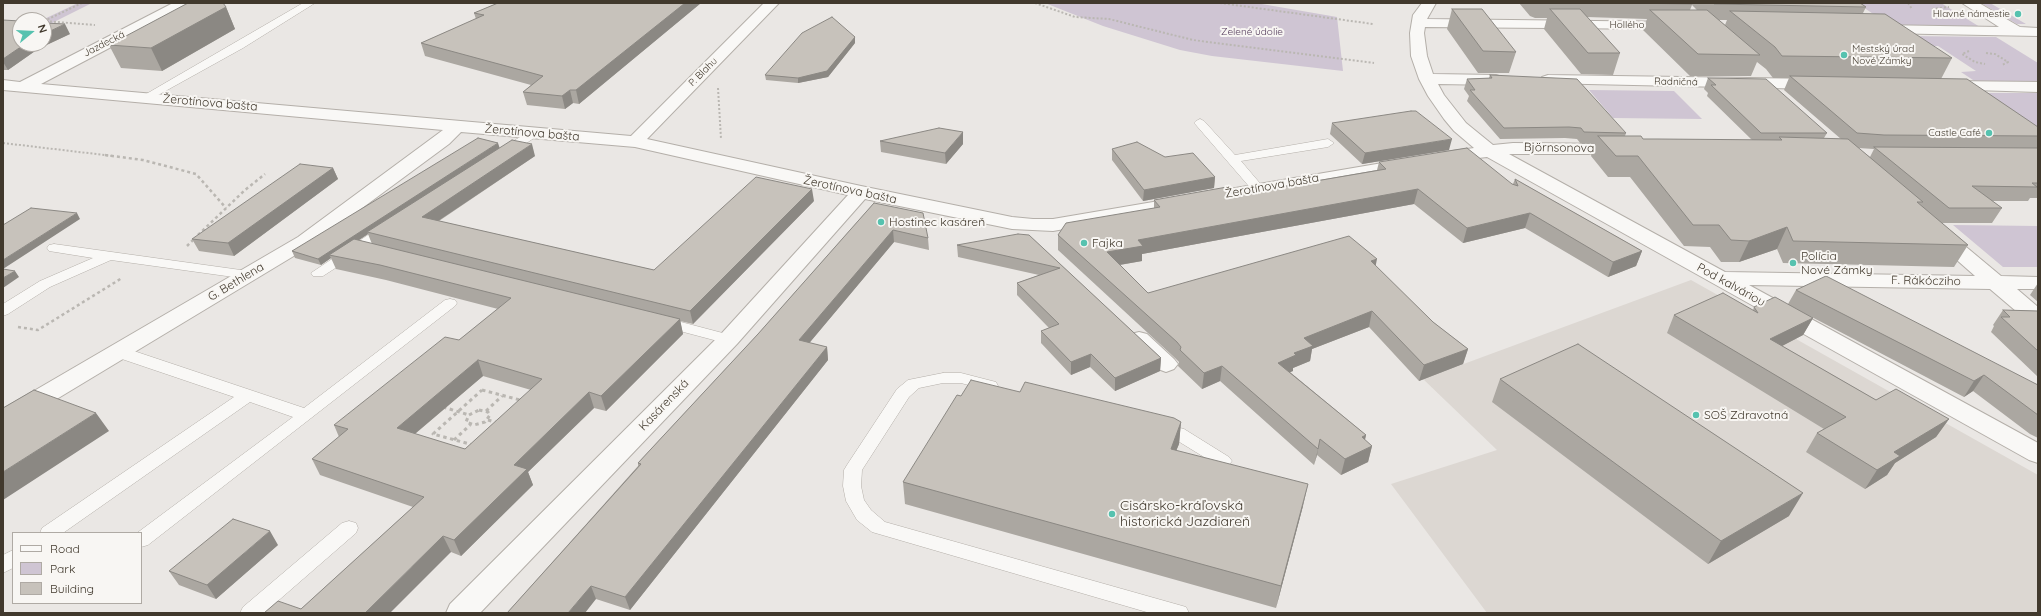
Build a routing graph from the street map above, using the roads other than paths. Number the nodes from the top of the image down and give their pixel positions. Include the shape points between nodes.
1 (184, 3) edge
2 (310, 3) edge
3 (772, 3) edge
4 (1429, 3) edge
5 (1969, 3) edge
6 (1418, 23) junction
7 (1688, 25) edge
8 (1870, 25) edge
9 (1884, 29) junction
10 (2019, 32) junction
11 (2038, 32) edge
12 (2038, 43) edge
13 (1910, 46) edge
14 (1753, 68) edge
15 (1948, 70) edge
16 (1427, 79) junction
17 (1513, 80) edge
18 (1536, 80) edge
19 (1766, 84) junction
20 (1830, 84) edge
21 (3, 85) edge
22 (24, 86) junction
23 (1934, 86) edge
24 (1973, 86) junction
25 (2038, 87) edge
26 (3, 97) edge
27 (147, 97) junction
28 (1784, 101) edge
29 (1999, 104) edge
30 (1200, 123) dead end
31 (457, 126) junction
32 (533, 134) junction
33 (635, 142) junction
34 (1328, 143) dead end
35 (1640, 149) edge
36 (1488, 150) junction
37 (1233, 159) junction
38 (492, 160) edge
39 (1258, 188) junction
40 (861, 192) junction
41 (398, 221) edge
42 (1033, 225) junction
43 (1929, 226) edge
44 (1039, 246) edge
45 (358, 247) junction
46 (54, 248) dead end
47 (374, 251) edge
48 (109, 256) junction
49 (318, 273) dead end
50 (248, 275) junction
51 (1718, 278) junction
52 (1995, 282) junction
53 (2038, 283) edge
54 (450, 303) dead end
55 (3, 311) edge
56 (2038, 318) edge
57 (651, 320) edge
58 (1126, 327) edge
59 (729, 339) junction
60 (119, 352) junction
61 (1166, 364) dead end
62 (1008, 390) edge
63 (248, 395) junction
64 (306, 415) junction
65 (3, 420) edge
66 (1147, 425) edge
67 (2038, 454) edge
68 (1223, 461) edge
69 (349, 528) dead end
70 (50, 532) edge
71 (142, 539) edge
72 (12, 559) edge
73 (3, 565) edge
74 (250, 613) edge
75 (461, 613) edge
76 (1179, 613) edge

1 - 22 street, Jazdecká
2 - 27 lane
3 - 33 street, P. Blahu
4 - 6 street via 1420,15
5 - 10 street
6 - 7 street, Hollého
6 - 16 street, Pod kalváriou via 1417,45
8 - 9 street
9 - 10 street
9 - 13 street
10 - 11 street
10 - 12 street
14 - 19 street
15 - 24 street
16 - 17 street
16 - 36 street, Pod kalváriou via 1450,115
18 - 19 street, Radničná
19 - 20 street, Radničná
19 - 28 street
21 - 22 street, Žerotínova bašta
22 - 26 street, Jazdecká
22 - 27 street, Žerotínova bašta
23 - 24 street
24 - 25 street
24 - 29 street
27 - 31 street, Žerotínova bašta
30 - 37 lane
31 - 32 street, Žerotínova bašta
31 - 50 street, G. Bethlena via 443,140 305,241
32 - 33 street, Žerotínova bašta
32 - 38 lane
33 - 40 street, Žerotínova bašta
34 - 37 lane
35 - 36 street, Björnsonova
36 - 39 street, Žerotínova bašta
36 - 51 street, Pod kalváriou
37 - 39 lane
39 - 42 street, Žerotínova bašta via 1052,224
40 - 42 street, Žerotínova bašta
40 - 59 street, Kasárenská
41 - 45 lane
42 - 44 street via 1032,235
43 - 52 street
45 - 47 lane
45 - 49 lane
46 - 48 lane
48 - 50 lane
48 - 55 lane via 46,284
50 - 60 street, G. Bethlena
51 - 52 street, F. Rákócziho
51 - 67 street, Pod kalváriou
52 - 53 street, F. Rákócziho
52 - 56 street
54 - 64 lane
57 - 59 lane
58 - 61 street
59 - 75 street, Kasárenská
60 - 63 lane
60 - 65 street, G. Bethlena
62 - 76 lane via 961,378 943,378 914,384 903,393 853,470 852,486 855,501 864,515 880,527 902,534
63 - 64 lane
63 - 70 lane
64 - 71 lane
66 - 68 lane via 1178,433
69 - 74 lane
72 - 73 lane

